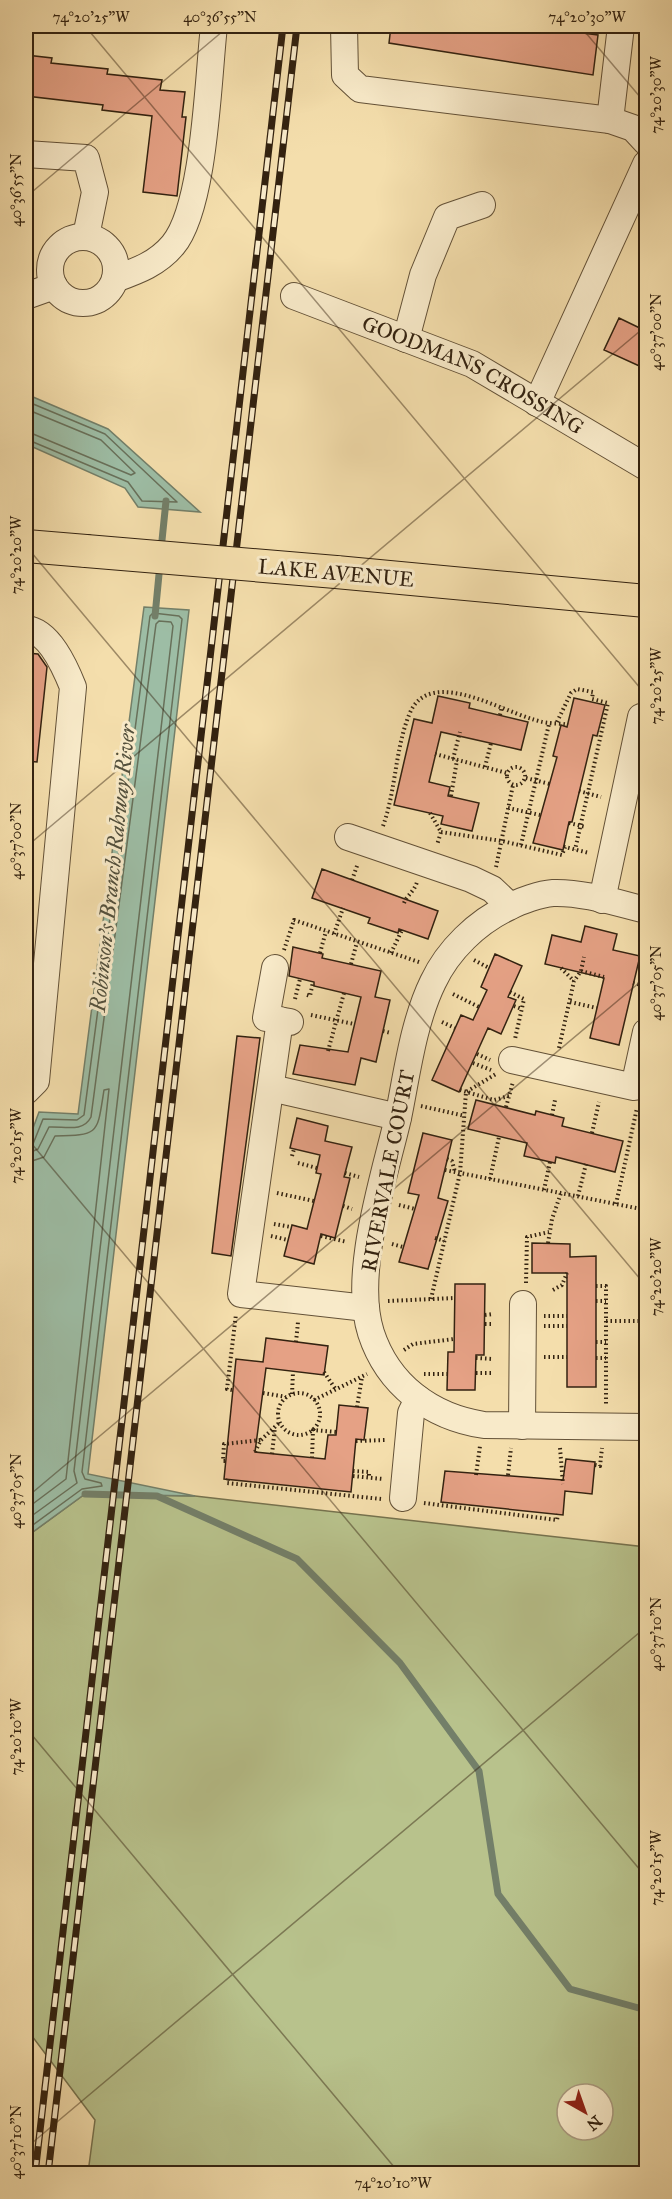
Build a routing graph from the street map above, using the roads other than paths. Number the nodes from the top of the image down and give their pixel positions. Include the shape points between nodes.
1 (214, 26) edge
2 (344, 26) edge
3 (621, 26) edge
4 (610, 120) junction
5 (646, 142) edge
6 (26, 154) edge
7 (646, 164) edge
8 (482, 205) dead end
9 (86, 236) junction
10 (115, 279) junction
11 (54, 286) junction
12 (26, 296) edge
13 (294, 296) dead end
14 (406, 339) junction
15 (537, 403) junction
16 (646, 467) edge
17 (26, 546) edge
18 (646, 601) edge
19 (26, 629) edge
20 (641, 717) dead end
21 (348, 837) dead end
22 (602, 900) junction
23 (510, 906) junction
24 (646, 910) edge
25 (275, 968) road end
26 (646, 1032) edge
27 (504, 1069) road end
28 (271, 1088) junction
29 (26, 1091) edge
30 (399, 1109) junction
31 (524, 1296) road end
32 (366, 1305) junction
33 (418, 1400) junction
34 (522, 1426) junction
35 (646, 1427) edge
36 (404, 1490) road end

1 - 10 street via 197,184 188,218 174,244 148,267
2 - 4 street via 345,75 360,89
3 - 4 street
4 - 5 street via 633,128
6 - 9 street via 86,158 95,192
7 - 15 street
8 - 14 street via 447,217 423,274
9 - 10 street via 107,246 113,256
9 - 11 street via 75,237 57,249 49,267
10 - 11 street via 110,290 91,302 68,300
11 - 12 street
13 - 14 street, GOODMANS CROSSING
14 - 15 street, GOODMANS CROSSING via 472,364
15 - 16 street, GOODMANS CROSSING
17 - 18 main road, LAKE AVENUE, bridge
19 - 29 street via 44,638 73,687 36,1081
20 - 22 street
21 - 23 street via 492,889
22 - 23 street, RIVERVALE COURT via 552,893
22 - 24 street, RIVERVALE COURT
23 - 30 street, RIVERVALE COURT via 480,924 454,949 436,976 419,1022
25 - 28 street via 266,1018 292,1019
26 - 27 street via 634,1088 554,1069
28 - 30 street
28 - 32 street via 241,1294
30 - 32 street, RIVERVALE COURT via 369,1247
31 - 34 street
32 - 33 street, RIVERVALE COURT via 371,1332 384,1363
33 - 34 street, RIVERVALE COURT via 461,1421
33 - 36 street via 411,1413
34 - 35 street, RIVERVALE COURT

